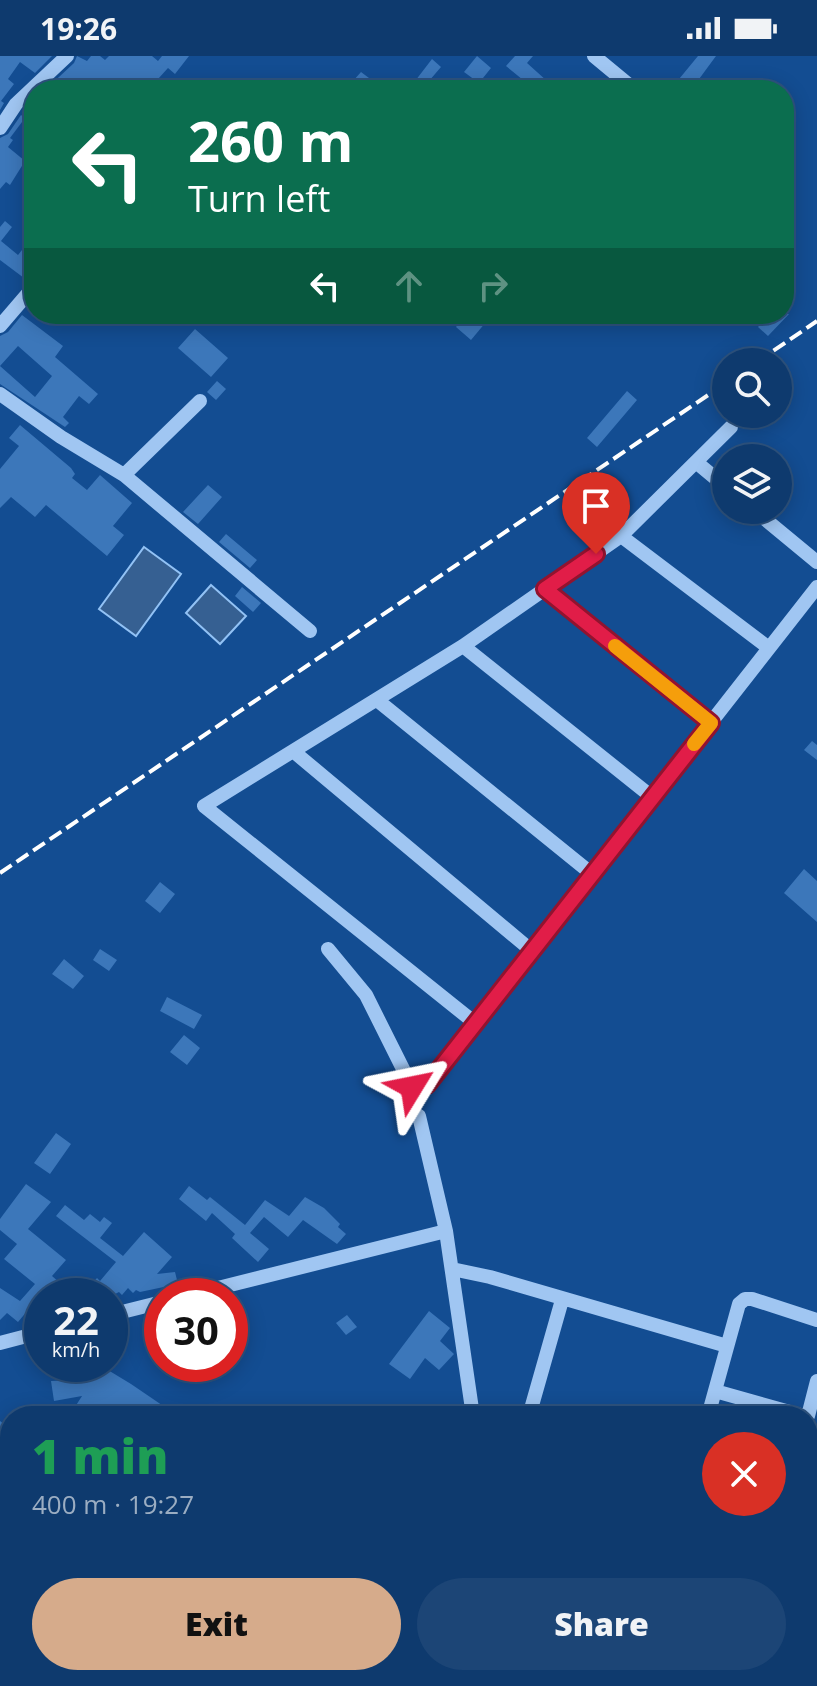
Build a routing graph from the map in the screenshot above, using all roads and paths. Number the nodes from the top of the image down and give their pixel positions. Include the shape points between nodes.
1 (67, 56) edge
2 (594, 56) edge
3 (42, 80) edge
4 (623, 80) edge
5 (24, 96) edge
6 (0, 128) edge
7 (24, 298) edge
8 (0, 326) edge
9 (0, 394) edge
10 (200, 401) dead end
11 (730, 428) edge
12 (696, 462) junction
13 (124, 475) junction
14 (712, 475) edge
15 (771, 524) edge
16 (621, 536) junction
17 (817, 562) edge
18 (817, 587) edge
19 (545, 589) junction
20 (310, 631) dead end
21 (463, 646) junction
22 (769, 648) junction
23 (377, 700) junction
24 (711, 723) junction
25 (293, 751) junction
26 (652, 797) junction
27 (592, 874) junction
28 (328, 949) dead end
29 (532, 951) junction
30 (475, 1023) junction
31 (419, 1116) dead end
32 (446, 1231) junction
33 (452, 1269) junction
34 (248, 1280) edge
35 (562, 1300) junction
36 (817, 1320) edge
37 (24, 1337) edge
38 (0, 1343) edge
39 (727, 1346) junction
40 (817, 1381) edge
41 (715, 1391) junction
42 (472, 1406) edge
43 (532, 1406) edge
44 (711, 1406) edge
45 (770, 1406) edge
46 (809, 1406) edge

1 - 3 street
2 - 4 street
5 - 6 street
7 - 8 street
9 - 13 street
10 - 13 street
11 - 12 street
12 - 14 street
12 - 16 street
13 - 20 street
15 - 17 street
16 - 19 street
16 - 22 street
18 - 22 street
19 - 21 street
19 - 24 street
21 - 23 street
21 - 26 street
22 - 24 street
23 - 25 street
23 - 27 street
24 - 26 street
25 - 29 street
25 - 30 street via 204,806
26 - 27 street
27 - 29 street
28 - 30 street via 366,995 412,1087 427,1085
29 - 30 street
31 - 32 street
32 - 33 street
32 - 34 street
33 - 35 street
33 - 42 street
35 - 39 street
35 - 43 street
36 - 39 street via 745,1299
37 - 38 street
39 - 41 street
40 - 46 street
41 - 44 street
41 - 45 street

